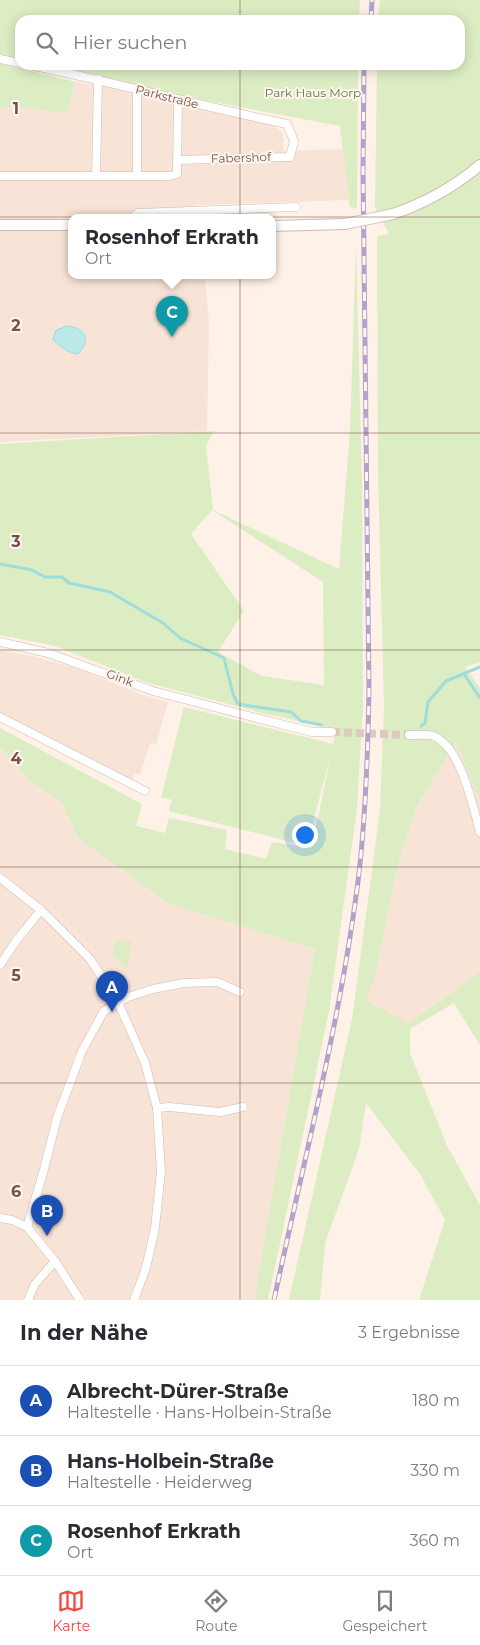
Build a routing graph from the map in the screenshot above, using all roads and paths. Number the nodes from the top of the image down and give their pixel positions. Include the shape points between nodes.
1 (0, 59) edge
2 (15, 62) edge
3 (53, 70) edge
4 (98, 80) junction
5 (137, 90) junction
6 (178, 100) junction
7 (294, 141) joint
8 (177, 160) junction
9 (480, 165) edge
10 (0, 176) edge
11 (96, 176) junction
12 (137, 176) junction
13 (296, 207) dead end
14 (137, 214) edge
15 (0, 225) edge
16 (68, 225) edge
17 (276, 226) edge
18 (0, 642) edge
19 (0, 717) edge
20 (332, 732) tunnel mouth
21 (410, 735) tunnel mouth
22 (145, 791) dead end
23 (480, 832) edge
24 (0, 878) edge
25 (41, 910) junction
26 (0, 965) edge
27 (240, 992) dead end
28 (118, 1002) junction
29 (243, 1106) dead end
30 (157, 1108) junction
31 (0, 1218) edge
32 (27, 1227) junction
33 (55, 1261) junction
34 (28, 1300) edge
35 (80, 1300) edge
36 (134, 1300) edge

1 - 2 street
3 - 4 street, Parkstraße
4 - 5 street, Parkstraße
4 - 11 street
5 - 6 street, Parkstraße
5 - 12 street
6 - 7 street, Parkstraße via 288,124
6 - 8 street
7 - 8 street, Fabershof via 290,156
8 - 12 street via 177,174
9 - 17 street, bridge via 440,194 393,214 345,224
10 - 11 street
11 - 12 street
13 - 14 street
15 - 16 street
18 - 20 street, Gink via 48,652 153,691 312,732
19 - 22 street
21 - 23 street via 433,736 453,754 460,766
24 - 25 street
25 - 26 street
25 - 28 street via 90,960
27 - 28 street via 217,982 184,983 153,989
28 - 30 street via 145,1063
28 - 32 street via 104,1011 82,1051 57,1118
29 - 30 street via 220,1112 169,1106
30 - 36 street via 161,1156 159,1208 151,1250
31 - 32 street
32 - 33 street
33 - 34 street via 35,1284
33 - 35 street

